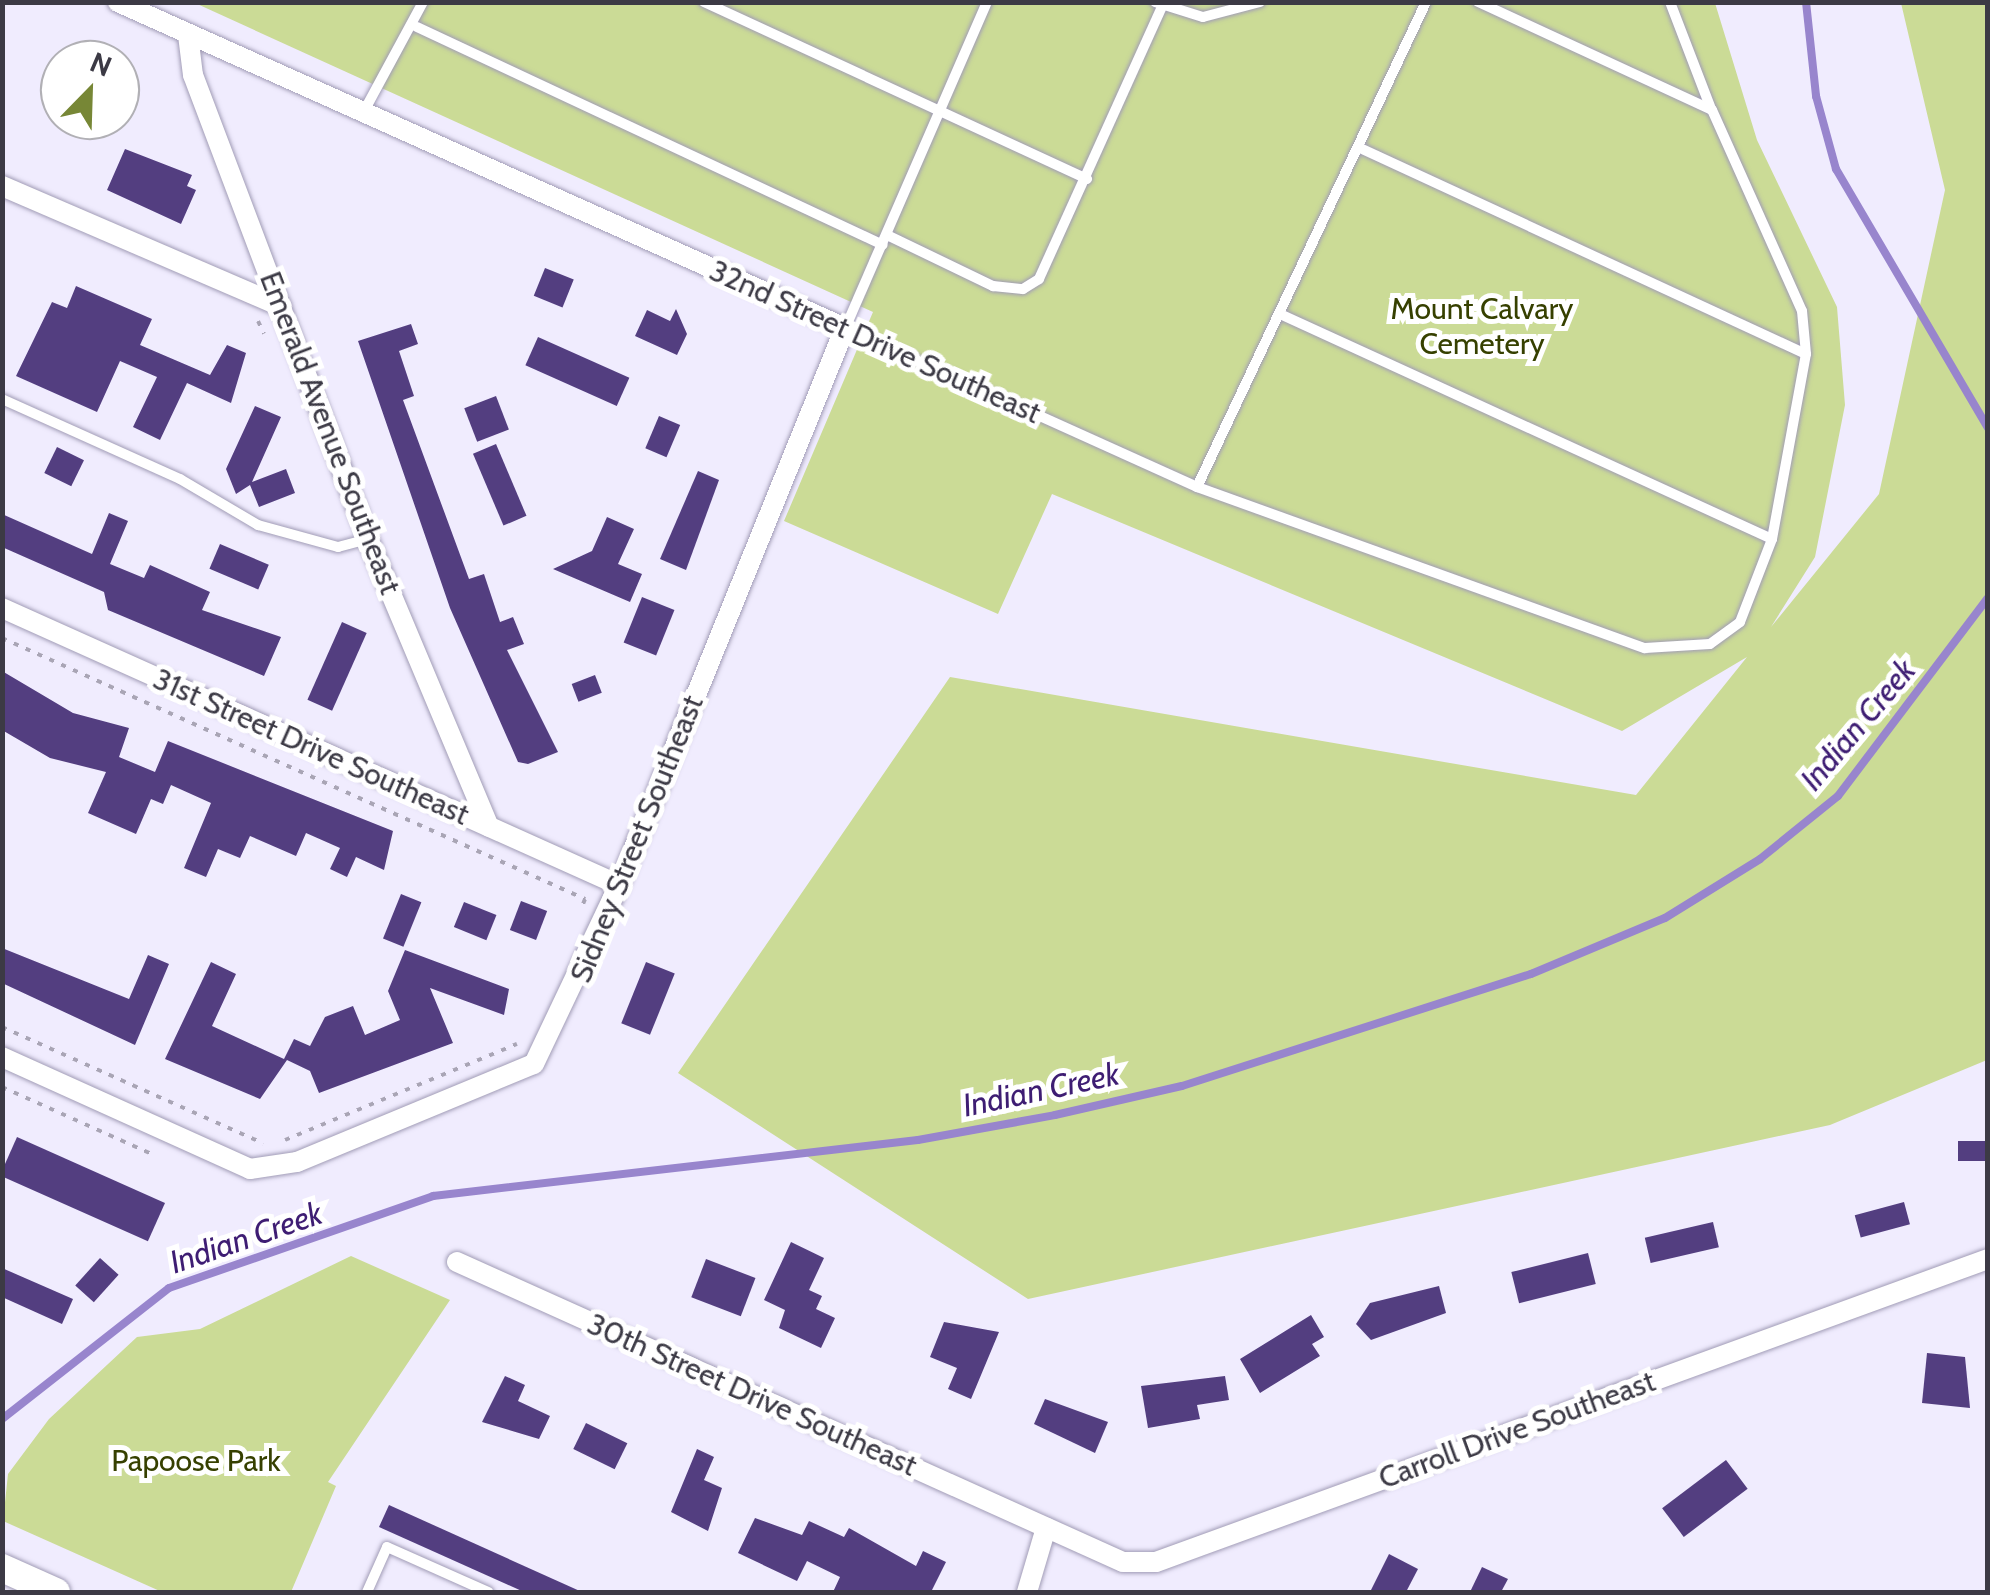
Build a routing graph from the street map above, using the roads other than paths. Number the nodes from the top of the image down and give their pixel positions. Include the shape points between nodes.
1 (118, 2) edge
2 (423, 2) edge
3 (704, 2) edge
4 (988, 2) edge
5 (1260, 2) edge
6 (1426, 2) edge
7 (1478, 2) edge
8 (1670, 2) edge
9 (1159, 4) edge
10 (417, 27) junction
11 (188, 35) junction
12 (942, 110) junction
13 (1712, 110) junction
14 (362, 114) junction
15 (1360, 148) junction
16 (1087, 179) junction
17 (2, 186) edge
18 (885, 240) junction
19 (281, 306) junction
20 (1280, 314) junction
21 (845, 328) junction
22 (1806, 354) junction
23 (2, 399) edge
24 (1197, 487) junction
25 (368, 539) junction
26 (1772, 539) junction
27 (2, 608) edge
28 (488, 827) junction
29 (619, 885) junction
30 (2, 1056) edge
31 (1988, 1259) edge
32 (457, 1262) dead end
33 (1046, 1528) junction
34 (2, 1568) edge
35 (56, 1592) edge
36 (368, 1592) edge
37 (488, 1592) edge
38 (1026, 1592) edge

1 - 11 street, 32nd Street Drive Southeast
2 - 10 lane
3 - 12 lane
4 - 12 lane
5 - 9 lane via 1232,17
6 - 15 lane
7 - 13 lane
8 - 13 lane
9 - 16 lane
10 - 14 lane
10 - 18 lane
11 - 14 street, 32nd Street Drive Southeast
11 - 19 street, Emerald Avenue Southeast via 192,75
12 - 16 lane
12 - 18 lane
13 - 22 lane via 1773,234 1802,310
14 - 21 street, 32nd Street Drive Southeast
15 - 20 lane
15 - 22 lane
16 - 18 lane via 1053,258 1023,288 993,286
17 - 19 street
18 - 21 lane
19 - 25 street, Emerald Avenue Southeast
20 - 24 lane
20 - 26 lane
21 - 24 lane, 32nd Street Drive Southeast
21 - 29 street, Sidney Street Southeast
22 - 26 lane
23 - 25 lane via 180,478 258,525 338,547
24 - 26 lane, 32nd Street Drive Southeast via 1646,648 1710,644 1740,622
25 - 28 street, Emerald Avenue Southeast
27 - 28 street, 31st Street Drive Southeast
28 - 29 street, 31st Street Drive Southeast
29 - 30 street, Sidney Street Southeast via 534,1064 297,1162 250,1169
31 - 33 street, Carroll Drive Southeast via 1156,1562 1123,1562
32 - 33 street, 30th Street Drive Southeast
33 - 38 street
34 - 35 main road
36 - 37 lane via 387,1547

